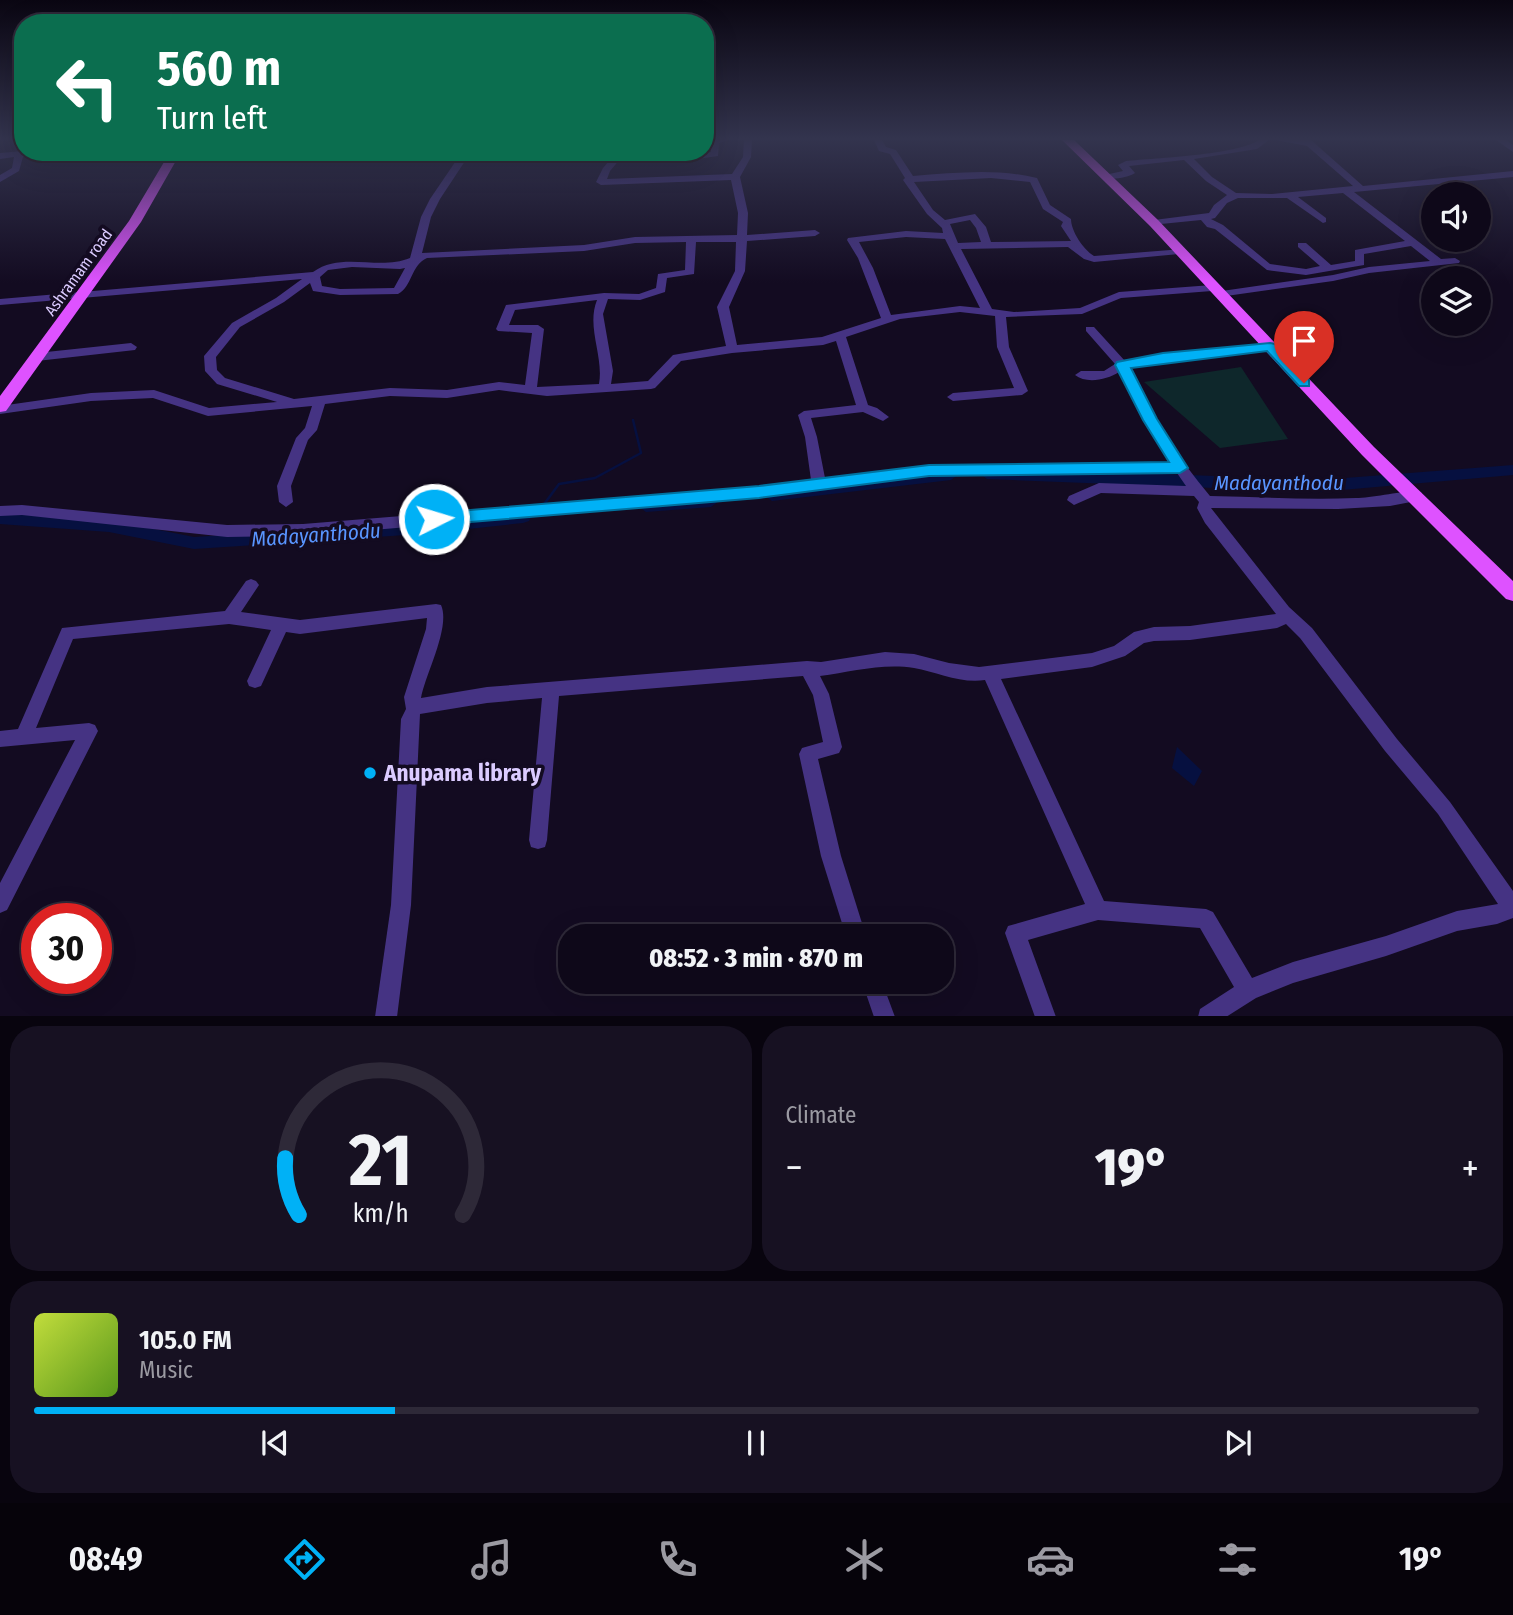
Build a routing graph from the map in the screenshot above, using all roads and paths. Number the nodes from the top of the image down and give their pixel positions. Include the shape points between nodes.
1 (155, 187) edge
2 (443, 187) edge
3 (737, 187) edge
4 (913, 187) edge
5 (1037, 187) edge
6 (1117, 187) edge
7 (1221, 187) edge
8 (1368, 187) edge
9 (1360, 188) joint
10 (1345, 190) junction
11 (1289, 195) junction
12 (1234, 196) junction
13 (954, 211) dead end
14 (932, 214) junction
15 (1203, 217) junction
16 (1323, 220) dead end
17 (944, 223) junction
18 (1154, 223) junction
19 (815, 233) dead end
20 (742, 239) junction
21 (691, 241) junction
22 (951, 241) junction
23 (1413, 243) junction
24 (987, 245) junction
25 (1302, 246) dead end
26 (1080, 247) junction
27 (1179, 251) junction
28 (415, 258) junction
29 (1455, 261) dead end
30 (1438, 262) junction
31 (1328, 268) junction
32 (314, 275) junction
33 (1216, 291) junction
34 (83, 293) junction
35 (604, 296) junction
36 (0, 302) edge
37 (994, 312) junction
38 (887, 319) junction
39 (1090, 329) dead end
40 (840, 336) junction
41 (131, 347) dead end
42 (1270, 347) junction
43 (732, 349) junction
44 (37, 356) junction
45 (1122, 365) junction
46 (1081, 375) dead end
47 (531, 389) junction
48 (604, 389) junction
49 (953, 397) dead end
50 (319, 402) junction
51 (293, 404) junction
52 (0, 408) edge
53 (863, 408) junction
54 (883, 417) dead end
55 (1180, 468) junction
56 (819, 485) junction
57 (1199, 492) junction
58 (1413, 494) junction
59 (1074, 500) dead end
60 (286, 502) dead end
61 (0, 511) edge
62 (251, 585) dead end
63 (1513, 593) edge
64 (1284, 612) junction
65 (229, 617) junction
66 (282, 624) junction
67 (807, 668) junction
68 (990, 673) junction
69 (255, 681) dead end
70 (551, 690) junction
71 (414, 709) junction
72 (24, 735) junction
73 (0, 739) edge
74 (538, 840) dead end
75 (0, 902) edge
76 (1098, 910) junction
77 (1510, 916) edge
78 (852, 924) edge
79 (1248, 991) junction
80 (876, 994) edge
81 (386, 1016) edge
82 (885, 1016) edge
83 (1046, 1016) edge
84 (1209, 1016) edge

1 - 34 main road, Ashramam road
2 - 28 street via 426,218
3 - 20 street
4 - 14 street
5 - 26 street via 1046,207 1068,221 1066,226
6 - 18 main road
7 - 12 street
8 - 9 street
9 - 10 street
10 - 11 street
10 - 23 street
11 - 12 street
11 - 16 street
12 - 15 street via 1219,202 1212,216
13 - 14 street
14 - 17 street
15 - 18 street
15 - 31 street via 1267,267 1306,272
17 - 22 street
17 - 24 street via 972,216
18 - 27 main road
19 - 20 street
20 - 21 street
20 - 43 street via 740,271 723,307
21 - 28 street via 635,240 584,248
21 - 35 street via 690,272 662,276 661,290 640,297
22 - 24 street
22 - 37 street
22 - 38 street via 906,234 852,240
23 - 30 street
23 - 31 street via 1359,252 1360,263
24 - 26 street
25 - 31 street
26 - 27 street via 1094,260
27 - 33 main road
28 - 32 street via 400,267 352,264 325,268
28 - 32 street via 398,291 317,289
29 - 30 street
30 - 33 street
32 - 34 street
32 - 51 street via 236,325 209,362 221,381
33 - 37 street via 1119,295 1082,311
33 - 42 main road
34 - 36 street
34 - 44 main road, Ashramam road
35 - 47 street via 510,307 502,329 538,329
35 - 48 street via 597,314 607,371
37 - 38 street via 960,309
37 - 49 street via 1022,391
38 - 40 street
39 - 45 street
40 - 43 street
40 - 53 street
41 - 44 street
42 - 45 street
42 - 58 main road
43 - 48 street via 677,358 651,385
44 - 52 main road, Ashramam road
45 - 46 street via 1106,375
45 - 55 street
47 - 48 street
47 - 50 street via 499,386 447,394 390,392
50 - 51 street
50 - 60 street via 284,486
51 - 52 street via 208,412 154,394
53 - 54 street
53 - 56 street via 804,415
55 - 56 street via 929,470
55 - 57 street
56 - 61 street via 303,530 227,531
57 - 58 street via 1331,506 1381,503
57 - 59 street via 1109,487
57 - 64 street via 1210,519
58 - 63 main road
62 - 65 street
64 - 68 street via 1277,621 1140,637 1093,660
64 - 77 street via 1444,808 1512,907
65 - 66 street
65 - 72 street via 68,633
66 - 69 street
66 - 71 street via 300,627 436,610 412,696
67 - 68 street via 885,659
67 - 70 street
67 - 78 street via 821,694 834,747 808,754
68 - 76 street
70 - 71 street via 487,695
70 - 74 street
71 - 81 street via 409,731 401,905
72 - 73 street
72 - 75 street via 89,731
76 - 79 street via 1206,919
76 - 83 street via 1015,933
77 - 79 street via 1468,917 1303,968
79 - 84 street
80 - 82 street

